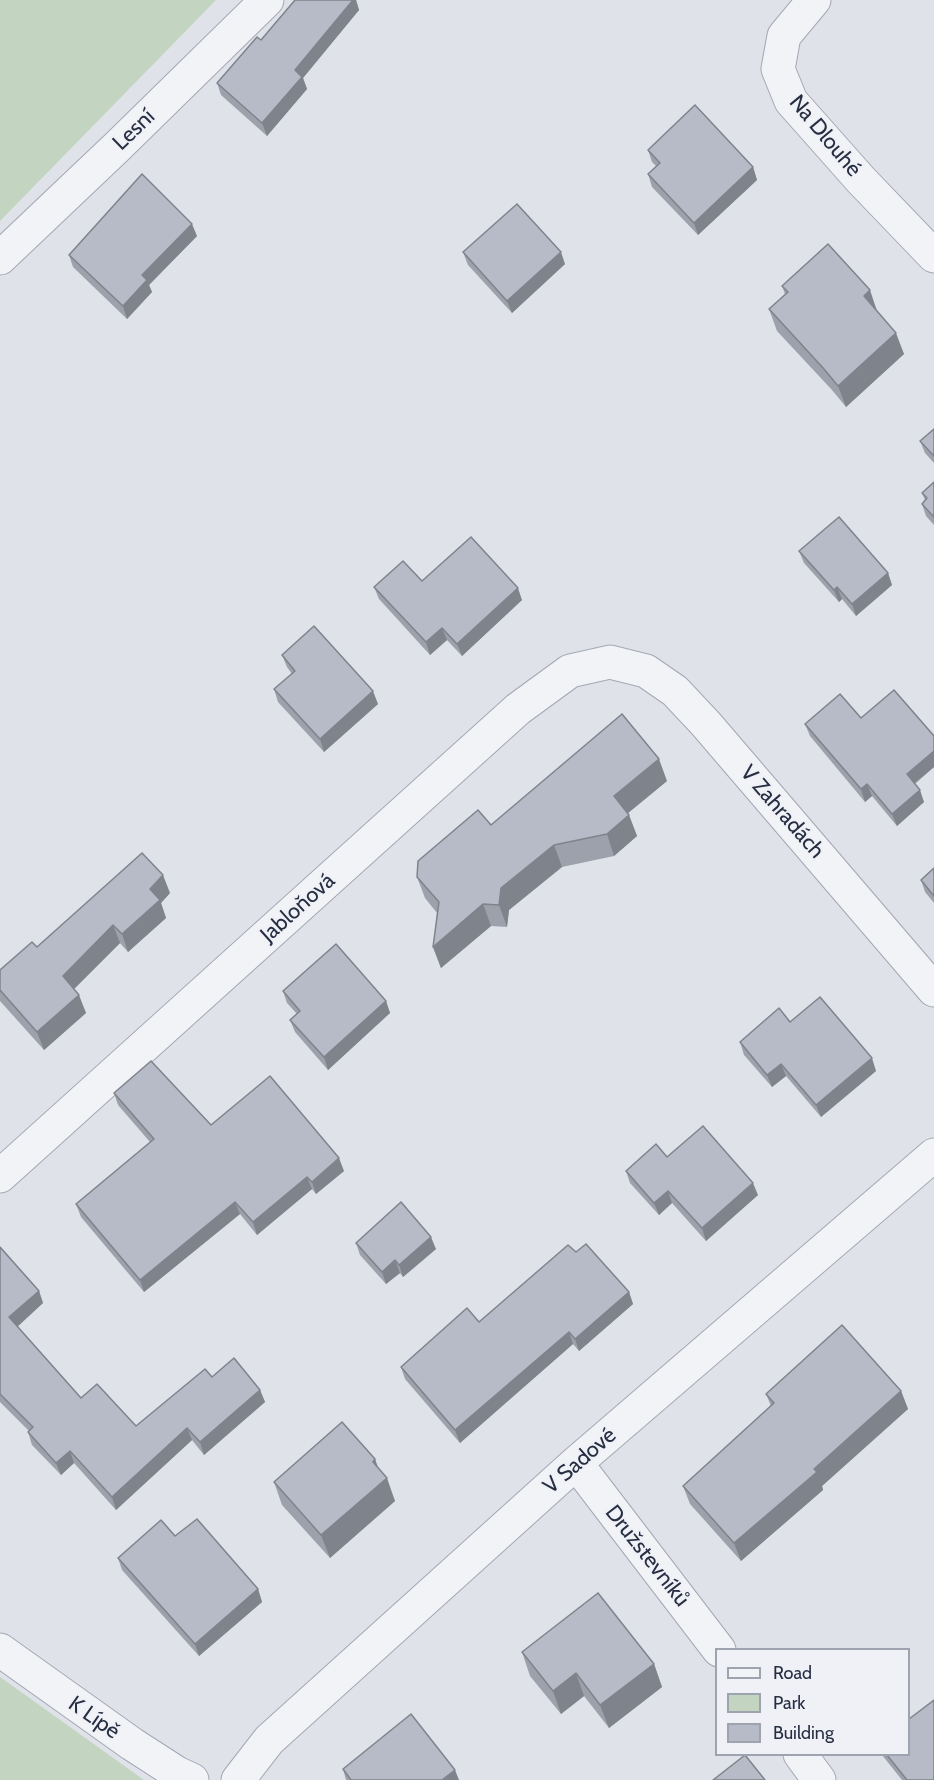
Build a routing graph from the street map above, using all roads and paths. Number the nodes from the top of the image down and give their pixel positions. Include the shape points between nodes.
1 (267, 0) edge
2 (814, 0) edge
3 (934, 256) edge
4 (0, 258) edge
5 (610, 662) joint
6 (934, 990) edge
7 (934, 1155) edge
8 (0, 1176) edge
9 (576, 1463) junction
10 (717, 1648) edge
11 (0, 1650) edge
12 (801, 1756) edge
13 (192, 1780) edge
14 (238, 1780) edge
15 (819, 1780) edge

1 - 4 street, Lesní
2 - 3 street, Na Dlouhé via 784,36 778,69 791,101
5 - 6 street, V Zahradách via 646,671 675,691
5 - 8 street, Jabloňová via 570,671 518,709
7 - 9 street, V Sadové
9 - 10 street, Družstevníků
9 - 14 street, V Sadové via 270,1740
11 - 13 street, K Lípě via 132,1744
12 - 15 street

